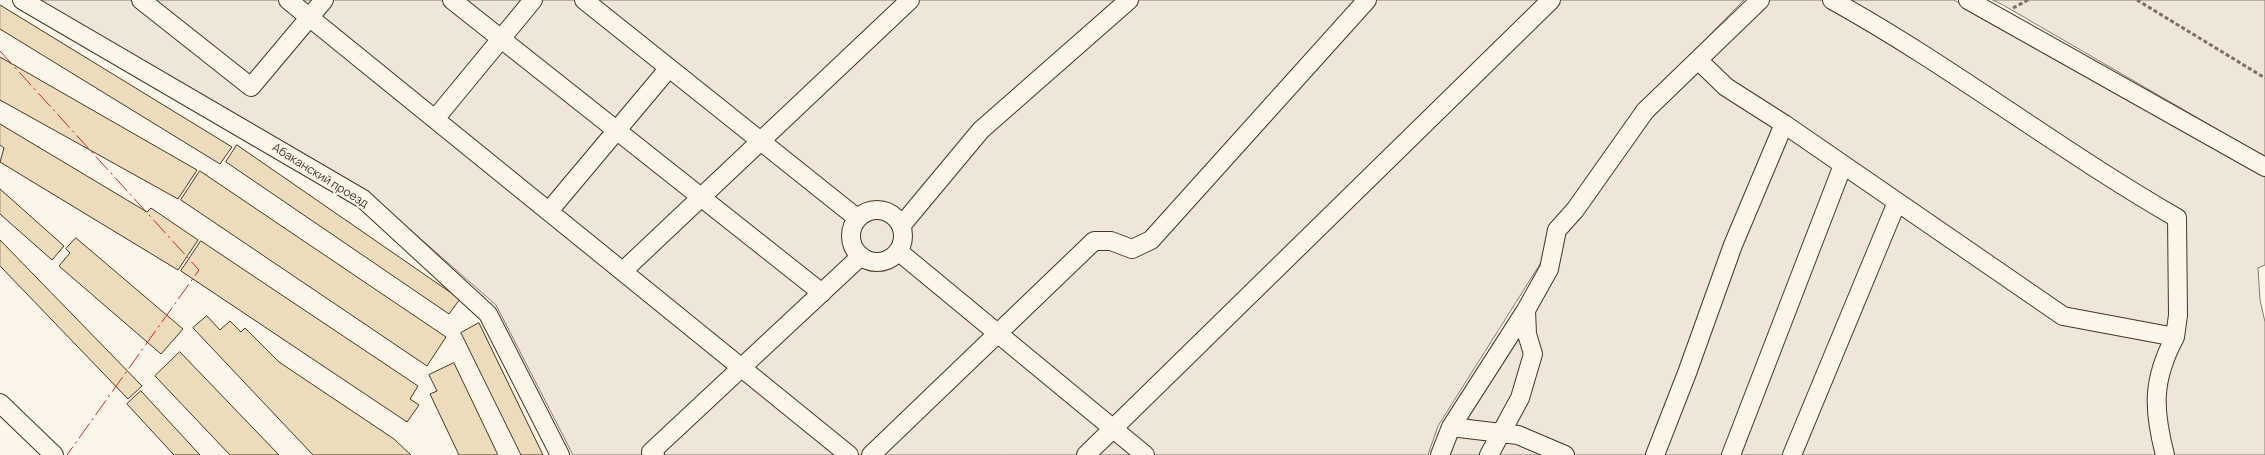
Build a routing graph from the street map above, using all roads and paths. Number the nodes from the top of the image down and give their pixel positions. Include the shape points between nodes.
1 (22, 0) edge
2 (140, 0) edge
3 (288, 0) edge
4 (324, 0) edge
5 (452, 0) edge
6 (533, 0) edge
7 (584, 0) edge
8 (910, 0) edge
9 (1129, 0) edge
10 (1367, 0) edge
11 (1551, 0) edge
12 (1760, 0) edge
13 (1832, 0) edge
14 (1968, 0) edge
15 (2136, 0) edge
16 (310, 17) junction
17 (501, 39) junction
18 (1698, 60) junction
19 (669, 68) junction
20 (2265, 78) edge
21 (435, 118) junction
22 (1784, 124) junction
23 (617, 130) junction
24 (760, 141) junction
25 (1843, 165) junction
26 (2265, 167) edge
27 (701, 198) junction
28 (1897, 202) junction
29 (549, 211) junction
30 (857, 218) junction
31 (901, 226) junction
32 (898, 251) junction
33 (860, 256) junction
34 (623, 271) junction
35 (822, 293) junction
36 (1526, 310) junction
37 (999, 334) junction
38 (2175, 337) junction
39 (742, 367) junction
40 (0, 403) edge
41 (1451, 427) junction
42 (1113, 428) junction
43 (1501, 433) junction
44 (54, 455) edge
45 (560, 455) edge
46 (655, 455) edge
47 (849, 455) edge
48 (871, 455) edge
49 (1086, 455) edge
50 (1145, 455) edge
51 (1440, 455) edge
52 (1489, 455) edge
53 (1564, 455) edge
54 (1655, 455) edge
55 (1731, 455) edge
56 (1792, 455) edge
57 (2165, 455) edge

1 - 45 street, Абаканский проезд via 363,199 488,314
2 - 16 street via 251,87
3 - 16 street
4 - 16 street
5 - 17 street
6 - 17 street
7 - 19 street
8 - 24 street
9 - 31 street via 981,130
10 - 37 street via 1150,240 1132,249 1111,241 1094,241
11 - 42 street
12 - 18 street
13 - 38 street via 1940,64 2047,138 2177,218 2178,315
14 - 26 street
15 - 20 path
16 - 21 street
17 - 21 street
17 - 23 street
18 - 22 street via 1726,87
18 - 36 street via 1646,111 1557,230 1548,269
19 - 23 street
19 - 24 street
21 - 29 street
22 - 25 street
22 - 54 street via 1733,245
23 - 27 street
23 - 29 street
24 - 27 street
24 - 30 street
25 - 28 street
25 - 55 street
27 - 34 street
27 - 35 street
28 - 38 street via 2063,316
28 - 56 street
29 - 34 street
30 - 31 street via 864,212 881,210 890,212
30 - 33 street via 852,225 851,242
31 - 32 street via 902,243
32 - 33 street via 885,261
32 - 37 street
33 - 35 street
34 - 39 street
35 - 39 street
36 - 41 street
36 - 43 street via 1532,354 1520,398
37 - 42 street
37 - 48 street
38 - 57 street via 2163,360 2156,396
39 - 46 street via 651,452
39 - 47 street
40 - 44 street
41 - 43 street
41 - 51 street
42 - 49 street
42 - 50 street
43 - 52 street
43 - 53 street via 1518,435

